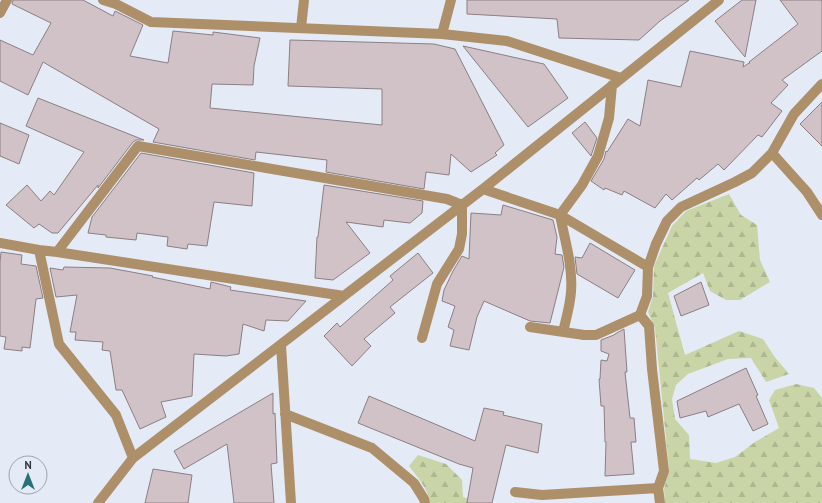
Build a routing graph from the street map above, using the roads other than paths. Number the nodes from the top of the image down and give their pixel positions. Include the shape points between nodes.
1 (7, 0) edge
2 (103, 0) edge
3 (304, 0) edge
4 (451, 0) edge
5 (719, 0) edge
6 (0, 13) edge
7 (301, 28) junction
8 (442, 34) junction
9 (621, 78) junction
10 (822, 84) edge
11 (612, 85) junction
12 (772, 153) junction
13 (483, 188) junction
14 (462, 205) junction
15 (560, 215) junction
16 (822, 215) edge
17 (0, 243) edge
18 (39, 250) junction
19 (57, 252) junction
20 (648, 267) junction
21 (344, 296) junction
22 (640, 315) junction
23 (530, 327) dead end
24 (563, 332) junction
25 (422, 338) dead end
26 (281, 345) junction
27 (285, 414) junction
28 (133, 458) junction
29 (658, 488) junction
30 (515, 492) dead end
31 (98, 503) edge
32 (291, 503) edge
33 (425, 503) edge
34 (660, 503) edge

1 - 6 street
2 - 7 street via 151,22
3 - 7 street
4 - 8 street
5 - 9 street
7 - 8 street
8 - 9 street via 507,41
9 - 11 street
10 - 12 street via 794,114
11 - 13 street
11 - 15 street via 609,118 598,156 582,185
12 - 16 street via 807,192
12 - 20 street via 752,173 681,207 667,221
13 - 14 street
13 - 15 street
14 - 19 street via 447,199 138,146
14 - 21 street
14 - 25 street via 459,249 437,284
15 - 20 street
15 - 24 street via 572,283
17 - 18 street
18 - 19 street
18 - 28 street via 59,344 116,415
19 - 21 street
20 - 22 street via 647,296
21 - 26 street
22 - 24 street via 596,335
22 - 29 street via 649,326 664,471
23 - 24 street
26 - 27 street
26 - 28 street
27 - 32 street
27 - 33 street via 372,448 414,483
28 - 31 street
29 - 30 street via 542,495
29 - 34 street

